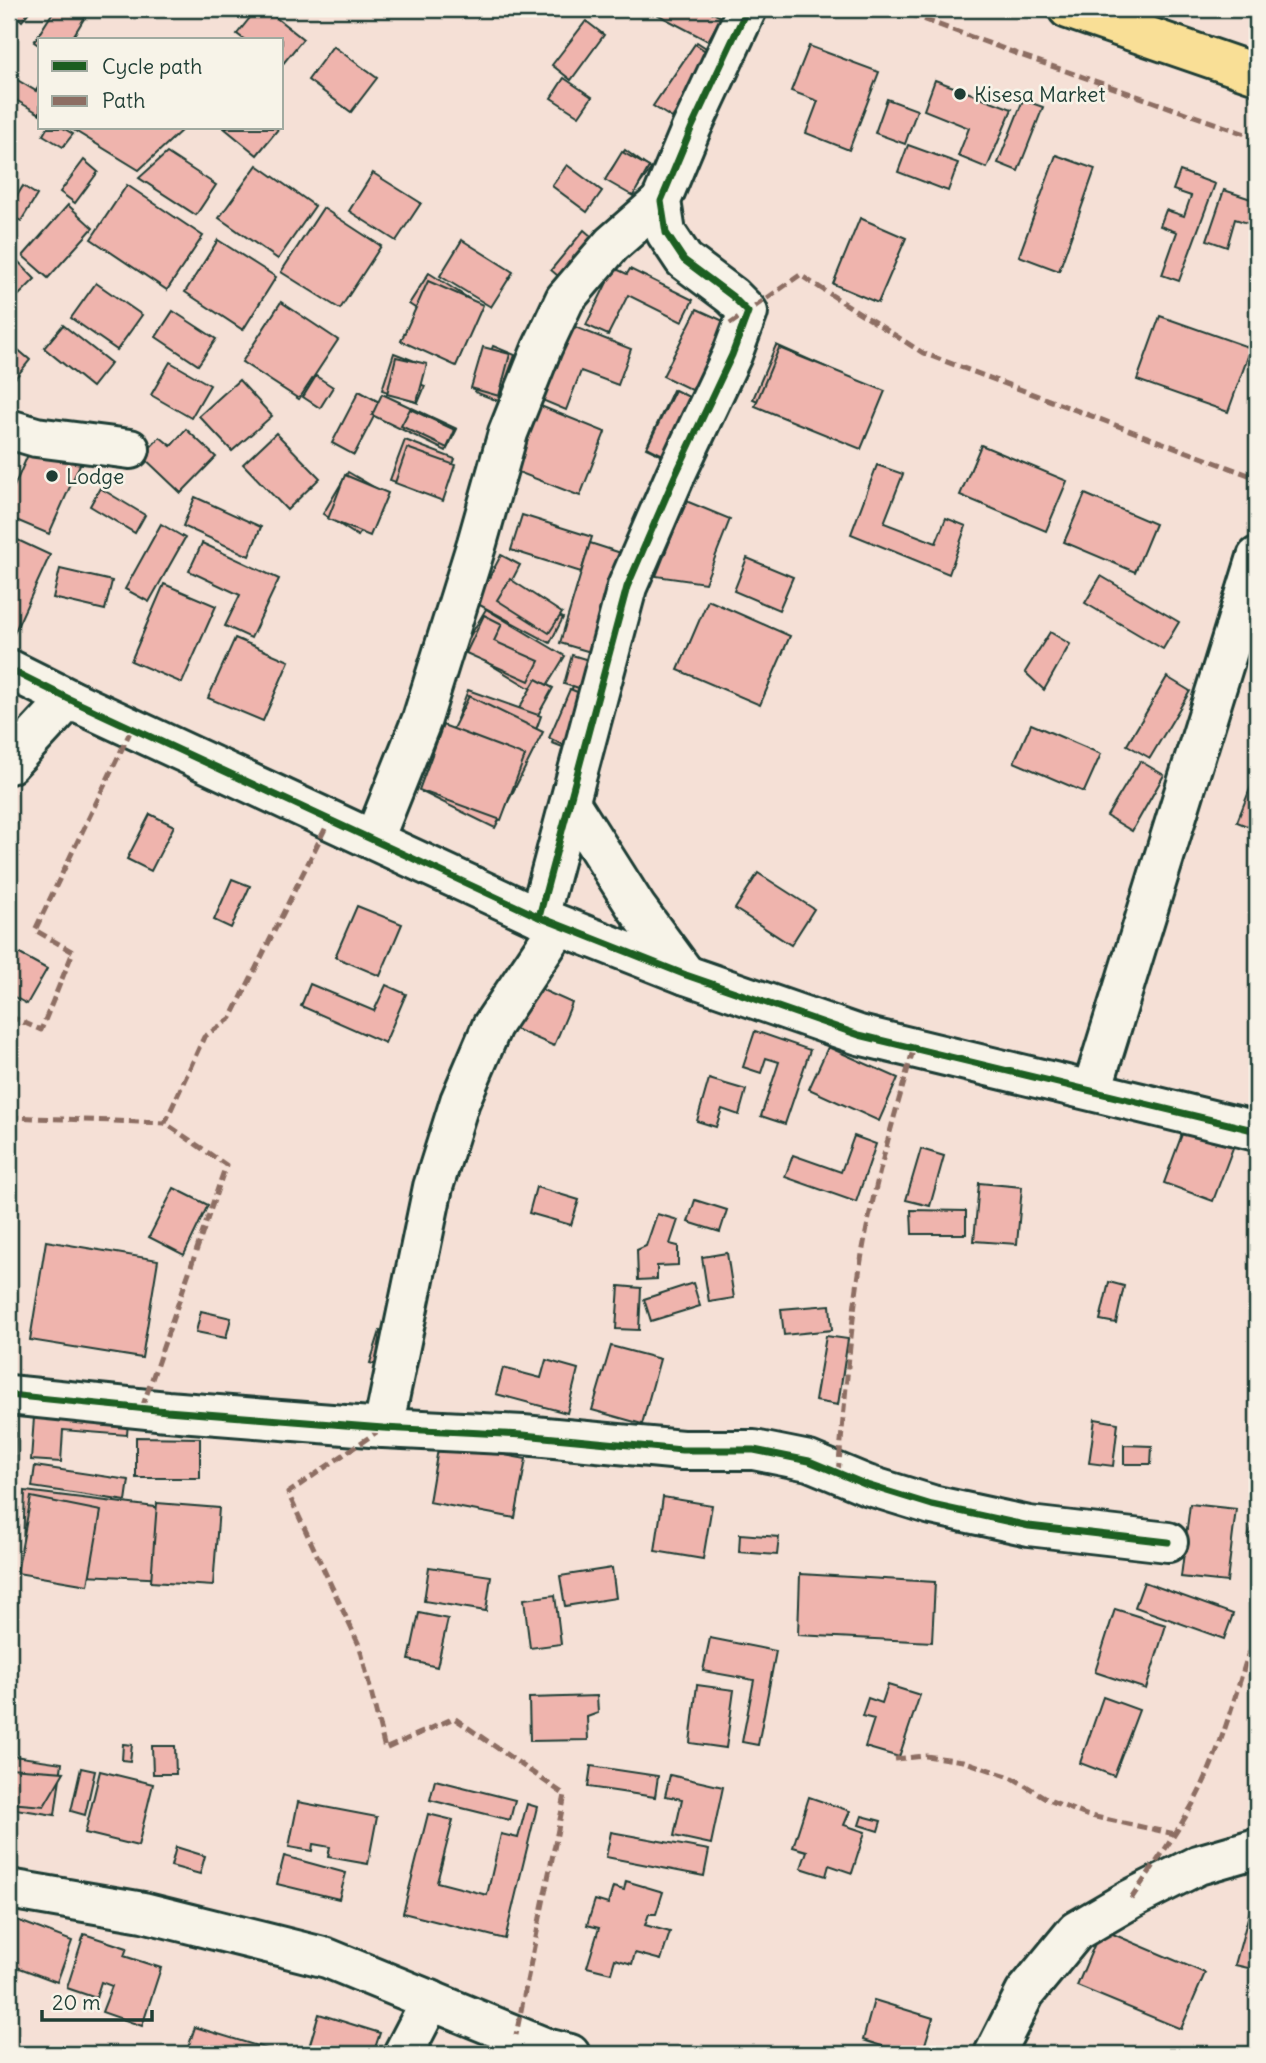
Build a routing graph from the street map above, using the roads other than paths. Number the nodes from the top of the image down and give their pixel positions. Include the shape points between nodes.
1 (747, 9) edge
2 (1068, 9) edge
3 (1144, 22) edge
4 (1257, 74) edge
5 (661, 201) junction
6 (9, 429) edge
7 (130, 449) dead end
8 (1257, 557) edge
9 (9, 669) edge
10 (69, 699) junction
11 (9, 764) edge
12 (570, 803) junction
13 (374, 839) junction
14 (549, 922) junction
15 (686, 975) junction
16 (1092, 1090) junction
17 (1257, 1131) edge
18 (9, 1395) edge
19 (383, 1428) junction
20 (1168, 1542) dead end
21 (1257, 1848) edge
22 (9, 1889) edge
23 (431, 2000) junction
24 (403, 2054) edge
25 (570, 2054) edge
26 (994, 2054) edge

1 - 5 street
2 - 3 highway
3 - 4 highway
5 - 12 street via 666,233 684,260 748,312 627,587
5 - 13 street via 612,244 565,299 542,348 508,433 422,719
6 - 7 street
8 - 16 street
9 - 10 street
10 - 11 street
10 - 13 street
12 - 14 street
12 - 15 street
13 - 14 street
14 - 15 street
14 - 19 street via 492,1026 460,1101 433,1187
15 - 16 street via 859,1034
16 - 17 street
18 - 19 street
19 - 20 street via 682,1450 754,1450 809,1461 932,1505 1029,1526
21 - 26 street via 1198,1865 1076,1931 1025,1993
22 - 23 street via 143,1912 327,1958
23 - 24 street
23 - 25 street

